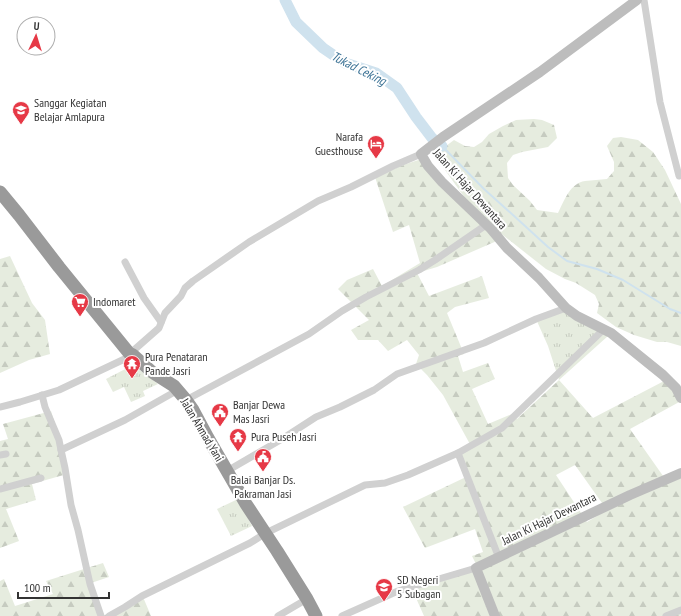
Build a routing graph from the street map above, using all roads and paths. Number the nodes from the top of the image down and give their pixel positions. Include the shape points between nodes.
1 (637, 0) edge
2 (644, 0) edge
3 (425, 151) junction
4 (679, 176) dead end
5 (0, 192) edge
6 (486, 225) junction
7 (125, 262) dead end
8 (566, 308) junction
9 (161, 322) junction
10 (604, 329) junction
11 (131, 354) junction
12 (42, 395) junction
13 (182, 395) junction
14 (681, 398) edge
15 (0, 407) edge
16 (61, 450) junction
17 (458, 453) junction
18 (227, 471) junction
19 (681, 473) edge
20 (41, 478) dead end
21 (0, 489) edge
22 (266, 534) junction
23 (499, 558) junction
24 (476, 568) junction
25 (307, 599) junction
26 (125, 607) junction
27 (681, 610) edge
28 (101, 616) edge
29 (109, 616) edge
30 (121, 616) edge
31 (278, 616) edge
32 (316, 616) edge
33 (342, 616) edge
34 (495, 616) edge
35 (666, 616) edge

1 - 3 street, Jalan Ki Hajar Dewantara via 540,72
2 - 4 street via 660,102
3 - 6 street, Jalan Ki Hajar Dewantara via 428,166
3 - 9 street via 318,201 249,242 185,288
5 - 11 highway, Jalan Ahmad Yani
6 - 8 street, Jalan Ki Hajar Dewantara
6 - 13 street via 435,260 379,290 300,339
7 - 9 street via 144,298
8 - 10 street, Jalan Ki Hajar Dewantara
8 - 18 street via 484,343 397,374 374,390 316,417
9 - 11 street via 159,328
10 - 14 street, Jalan Ki Hajar Dewantara via 663,375 676,388
10 - 17 street via 502,428
11 - 12 street via 59,390
11 - 13 highway, Jalan Ahmad Yani via 174,386
12 - 15 street
12 - 16 street
13 - 16 street
13 - 18 highway, Jalan Ahmad Yani
16 - 28 street via 90,584
17 - 22 street via 408,476 380,484 365,485
17 - 23 street
18 - 22 highway, Jalan Ahmad Yani
19 - 23 street, Jalan Ki Hajar Dewantara
20 - 21 street
22 - 25 highway, Jalan Ahmad Yani
22 - 26 street
23 - 24 street, Jalan Ki Hajar Dewantara
24 - 33 street via 398,591
24 - 34 street
25 - 31 street
25 - 32 highway, Jalan Ahmad Yani
26 - 29 street
26 - 30 street
27 - 35 street

